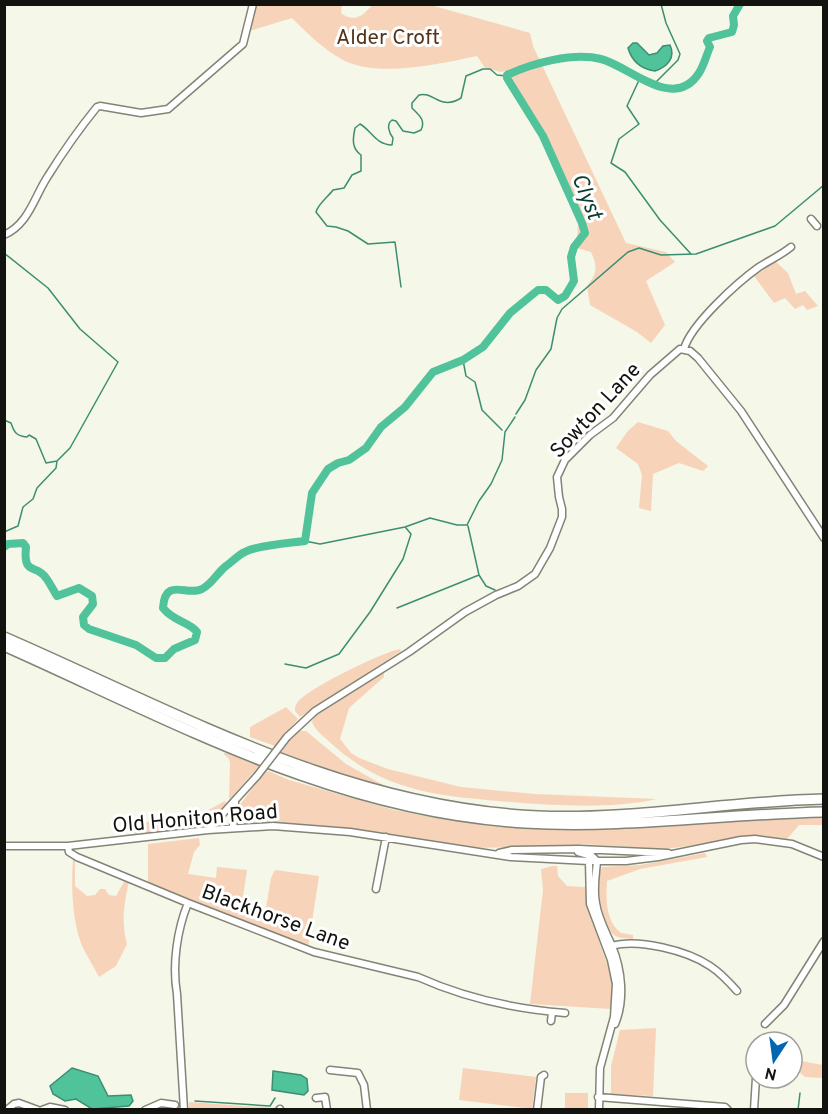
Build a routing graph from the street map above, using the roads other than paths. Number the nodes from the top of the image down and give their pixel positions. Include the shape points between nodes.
1 (253, 4) edge
2 (811, 219) dead end
3 (817, 226) dead end
4 (5, 235) edge
5 (791, 247) dead end
6 (684, 349) junction
7 (824, 538) edge
8 (4, 637) edge
9 (4, 646) edge
10 (824, 799) edge
11 (235, 801) junction
12 (226, 811) junction
13 (824, 812) edge
14 (233, 828) junction
15 (225, 829) junction
16 (208, 830) junction
17 (386, 837) junction
18 (4, 846) edge
19 (68, 846) junction
20 (607, 849) junction
21 (566, 850) junction
22 (673, 853) junction
23 (495, 854) junction
24 (824, 857) edge
25 (592, 859) junction
26 (376, 889) dead end
27 (188, 903) junction
28 (599, 914) junction
29 (824, 941) edge
30 (620, 944) junction
31 (609, 945) junction
32 (737, 991) dead end
33 (552, 1012) junction
34 (565, 1013) dead end
35 (551, 1021) dead end
36 (767, 1023) dead end
37 (608, 1041) junction
38 (330, 1070) dead end
39 (544, 1075) dead end
40 (755, 1090) edge
41 (598, 1097) junction
42 (316, 1098) dead end
43 (657, 1102) junction
44 (175, 1105) dead end
45 (8, 1109) edge
46 (40, 1110) edge
47 (65, 1110) edge
48 (145, 1110) edge
49 (184, 1110) edge
50 (327, 1110) edge
51 (367, 1110) edge
52 (537, 1110) edge
53 (599, 1110) edge
54 (657, 1110) edge
55 (728, 1110) edge
56 (754, 1110) edge

1 - 4 street via 243,44 168,110 141,113 97,107 45,180 19,227
2 - 3 street
5 - 6 street via 748,275 699,323
6 - 7 street via 698,358 741,411
6 - 11 street, Sowton Lane, bridge via 654,371 613,418 565,460 557,477 562,517 535,574 465,612 315,711 287,737
8 - 10 highway via 297,765 378,791 461,808 565,817
9 - 13 highway via 230,749 317,783 384,802 523,823 610,824
11 - 12 street, Sowton Lane
11 - 14 street
12 - 15 street
12 - 16 street, Sowton Lane
14 - 15 street, Old Honiton Road
14 - 17 street, Old Honiton Road via 327,829
15 - 16 street, Old Honiton Road
16 - 19 street, Old Honiton Road
17 - 23 street, Old Honiton Road
17 - 26 street
18 - 19 street, Old Honiton Road
19 - 27 street, Blackhorse Lane via 69,852 77,857
20 - 21 street, Old Honiton Road
20 - 22 street, Old Honiton Road
20 - 25 street, Old Honiton Road via 594,853
21 - 23 street, Old Honiton Road via 512,850
21 - 25 street, Old Honiton Road via 585,853
22 - 24 street, Old Honiton Road via 755,839 792,844
22 - 25 street, Old Honiton Road via 646,859
23 - 25 street, Old Honiton Road
25 - 28 street
25 - 31 street via 590,904
27 - 33 street, Blackhorse Lane via 314,952 418,977 492,1003
27 - 49 street via 181,918 174,977
28 - 30 street via 610,935
28 - 31 street
29 - 36 street via 784,1005
30 - 31 street
30 - 32 street via 693,956 711,966
31 - 37 street via 616,995
31 - 37 street via 620,977 621,996
33 - 34 street, Blackhorse Lane
33 - 35 street
37 - 41 street via 600,1068
38 - 51 street via 358,1073
39 - 52 street
40 - 56 street
41 - 43 street
41 - 53 street
42 - 50 street via 325,1097
43 - 54 street
43 - 55 street
44 - 48 street via 161,1103
45 - 46 street via 19,1103
46 - 47 street

